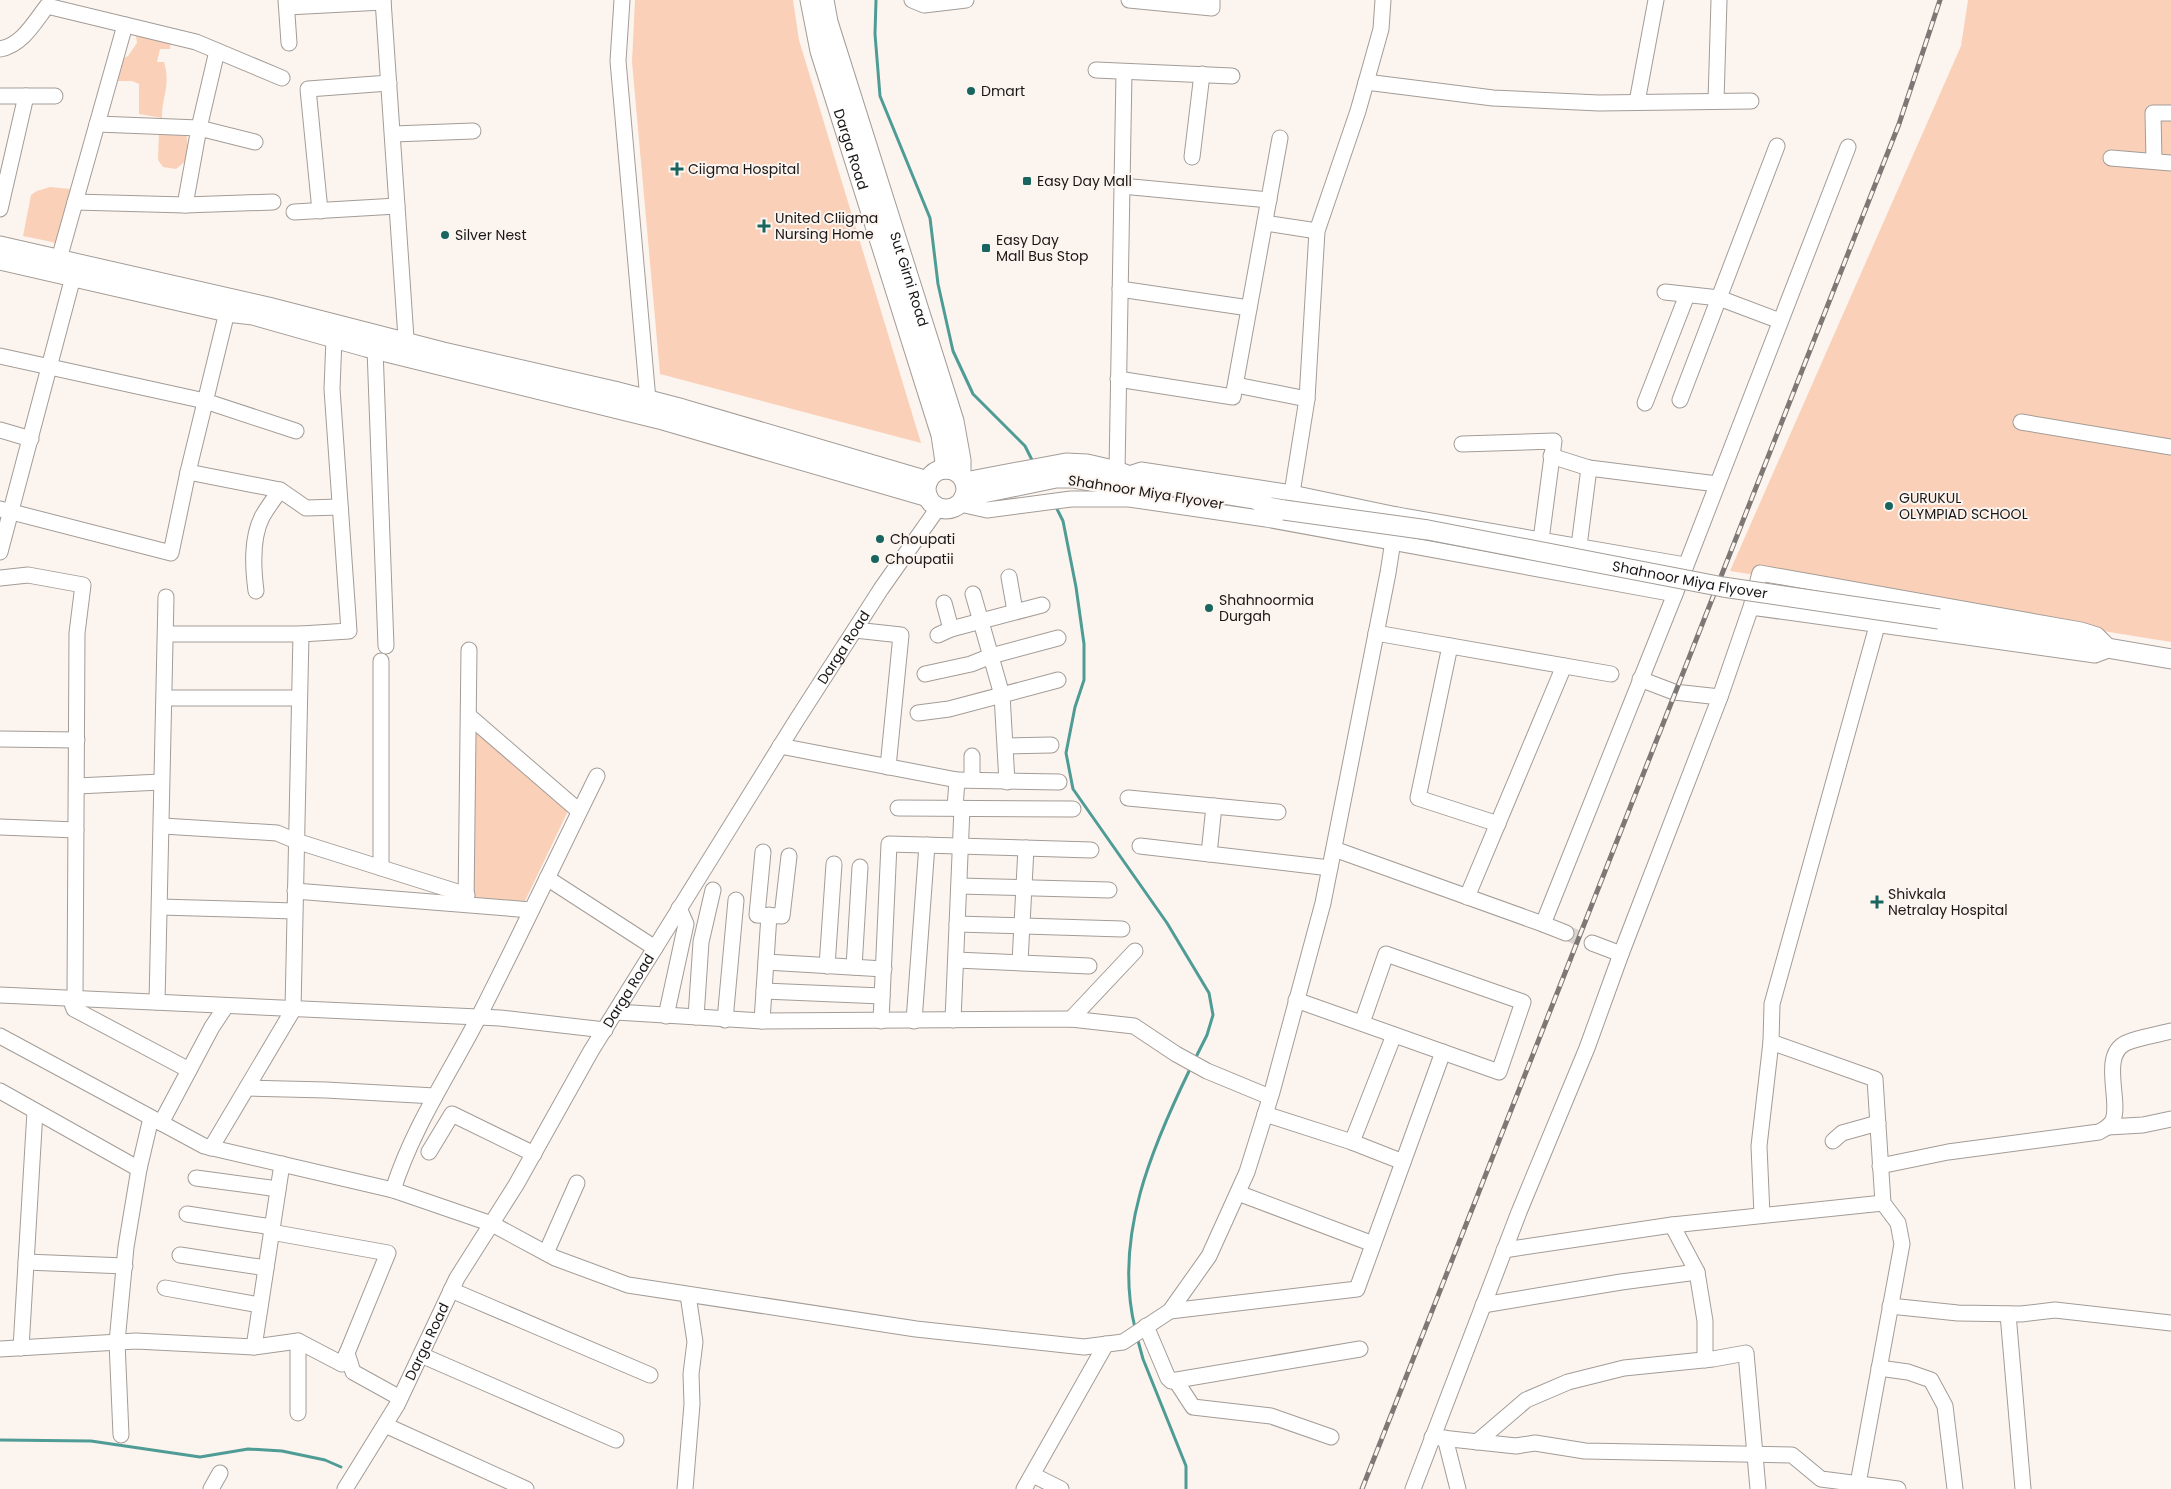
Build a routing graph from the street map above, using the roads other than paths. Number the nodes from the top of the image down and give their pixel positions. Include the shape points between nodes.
1 (622, 0) edge
2 (810, 0) edge
3 (824, 0) edge
4 (912, 0) edge
5 (966, 0) edge
6 (1129, 0) edge
7 (1212, 0) edge
8 (1384, 0) edge
9 (1656, 0) edge
10 (1719, 0) edge
11 (383, 1) edge
12 (286, 4) edge
13 (125, 25) junction
14 (289, 43) dead end
15 (0, 49) edge
16 (217, 51) junction
17 (1096, 70) dead end
18 (1124, 72) junction
19 (1202, 74) junction
20 (1232, 76) dead end
21 (282, 78) dead end
22 (1366, 82) junction
23 (389, 83) junction
24 (0, 96) edge
25 (26, 96) junction
26 (54, 96) dead end
27 (1716, 101) junction
28 (1751, 101) dead end
29 (1637, 102) junction
30 (2171, 113) edge
31 (97, 124) junction
32 (199, 128) junction
33 (473, 131) dead end
34 (393, 134) junction
35 (1280, 138) dead end
36 (255, 142) dead end
37 (1777, 146) dead end
38 (1848, 147) dead end
39 (1192, 157) dead end
40 (2111, 158) dead end
41 (2154, 161) junction
42 (2171, 163) edge
43 (1122, 186) junction
44 (1269, 200) junction
45 (75, 202) junction
46 (273, 202) dead end
47 (185, 205) junction
48 (397, 206) junction
49 (0, 209) edge
50 (320, 210) junction
51 (294, 212) dead end
52 (1265, 223) junction
53 (1318, 231) junction
54 (0, 246) edge
55 (59, 259) junction
56 (0, 260) edge
57 (73, 277) junction
58 (1120, 289) junction
59 (1665, 292) dead end
60 (1687, 295) junction
61 (1719, 298) junction
62 (1249, 308) junction
63 (227, 312) junction
64 (1780, 321) junction
65 (334, 338) junction
66 (375, 349) junction
67 (407, 350) junction
68 (0, 356) edge
69 (50, 368) junction
70 (1118, 379) junction
71 (1236, 385) junction
72 (1308, 399) junction
73 (1680, 400) dead end
74 (205, 401) junction
75 (1645, 404) dead end
76 (646, 407) junction
77 (2021, 422) dead end
78 (0, 430) edge
79 (296, 431) dead end
80 (31, 438) junction
81 (1462, 444) dead end
82 (2171, 447) edge
83 (1551, 456) junction
84 (1589, 468) junction
85 (188, 472) junction
86 (1128, 476) junction
87 (1717, 484) junction
88 (959, 485) junction
89 (280, 490) junction
90 (1292, 493) junction
91 (931, 495) junction
92 (340, 507) junction
93 (1269, 507) junction
94 (6, 511) edge
95 (1397, 515) junction
96 (1541, 540) junction
97 (1392, 542) junction
98 (1579, 546) junction
99 (0, 552) edge
100 (1685, 565) junction
101 (1009, 577) dead end
102 (0, 578) edge
103 (256, 591) dead end
104 (973, 594) dead end
105 (1675, 594) junction
106 (166, 597) dead end
107 (944, 603) dead end
108 (1042, 605) dead end
109 (1751, 607) junction
110 (1015, 612) junction
111 (982, 621) junction
112 (1877, 626) junction
113 (855, 630) junction
114 (1376, 633) junction
115 (166, 634) junction
116 (301, 634) junction
117 (1058, 638) dead end
118 (386, 646) dead end
119 (1450, 646) junction
120 (2111, 649) junction
121 (469, 650) dead end
122 (991, 656) junction
123 (2171, 659) edge
124 (381, 661) dead end
125 (1564, 666) junction
126 (925, 674) dead end
127 (1611, 674) dead end
128 (1640, 679) junction
129 (1058, 680) dead end
130 (1002, 695) junction
131 (1720, 697) junction
132 (165, 698) junction
133 (299, 698) junction
134 (918, 713) dead end
135 (469, 716) junction
136 (0, 739) edge
137 (77, 740) junction
138 (1051, 745) dead end
139 (780, 746) junction
140 (1006, 746) junction
141 (972, 756) dead end
142 (888, 767) junction
143 (597, 776) dead end
144 (964, 780) junction
145 (161, 782) junction
146 (1007, 782) junction
147 (1060, 782) dead end
148 (76, 786) junction
149 (1128, 798) dead end
150 (1214, 806) junction
151 (898, 808) dead end
152 (958, 808) junction
153 (1072, 808) dead end
154 (580, 811) junction
155 (1278, 812) dead end
156 (1498, 824) junction
157 (0, 826) edge
158 (163, 826) junction
159 (76, 830) junction
160 (296, 841) junction
161 (927, 845) junction
162 (961, 846) junction
163 (1140, 846) dead end
164 (1026, 848) junction
165 (1334, 849) junction
166 (1091, 850) dead end
167 (763, 852) dead end
168 (1210, 854) junction
169 (788, 856) dead end
170 (834, 864) dead end
171 (860, 867) dead end
172 (381, 868) junction
173 (1330, 868) junction
174 (547, 878) junction
175 (697, 879) junction
176 (959, 886) junction
177 (1024, 888) junction
178 (713, 890) junction
179 (1109, 890) dead end
180 (295, 891) junction
181 (1467, 897) junction
182 (466, 900) junction
183 (736, 900) junction
184 (160, 907) junction
185 (679, 908) junction
186 (531, 910) junction
187 (294, 911) junction
188 (762, 911) junction
189 (957, 924) junction
190 (1543, 924) junction
191 (1022, 927) junction
192 (1122, 929) dead end
193 (1566, 933) tunnel mouth
194 (1592, 943) tunnel mouth
195 (655, 948) junction
196 (1135, 951) dead end
197 (1620, 954) junction
198 (956, 960) junction
199 (766, 962) junction
200 (1020, 962) junction
201 (827, 966) junction
202 (1088, 966) dead end
203 (854, 967) junction
204 (884, 969) junction
205 (764, 991) junction
206 (0, 995) edge
207 (882, 996) junction
208 (72, 998) junction
209 (1296, 1000) junction
210 (157, 1002) junction
211 (226, 1006) junction
212 (294, 1010) junction
213 (616, 1012) junction
214 (666, 1016) junction
215 (696, 1017) junction
216 (478, 1018) junction
217 (725, 1020) junction
218 (953, 1020) junction
219 (1071, 1020) junction
220 (881, 1021) junction
221 (914, 1021) junction
222 (762, 1022) junction
223 (1362, 1024) junction
224 (605, 1030) junction
225 (2171, 1031) edge
226 (1394, 1035) junction
227 (0, 1036) edge
228 (1771, 1042) junction
229 (1443, 1052) junction
230 (189, 1070) junction
231 (247, 1088) junction
232 (0, 1091) edge
233 (435, 1096) junction
234 (1270, 1097) junction
235 (35, 1111) junction
236 (1265, 1114) junction
237 (2171, 1119) edge
238 (156, 1120) junction
239 (1878, 1123) junction
240 (2108, 1127) junction
241 (1352, 1142) junction
242 (1833, 1142) dead end
243 (211, 1148) junction
244 (430, 1152) dead end
245 (534, 1154) junction
246 (1403, 1162) junction
247 (282, 1164) junction
248 (1880, 1166) junction
249 (138, 1169) junction
250 (196, 1178) dead end
251 (578, 1183) dead end
252 (278, 1189) junction
253 (393, 1190) junction
254 (1238, 1193) junction
255 (1883, 1203) junction
256 (187, 1214) dead end
257 (1762, 1215) junction
258 (492, 1224) junction
259 (1672, 1225) junction
260 (272, 1229) junction
261 (1373, 1244) junction
262 (1504, 1250) junction
263 (546, 1253) junction
264 (180, 1255) dead end
265 (26, 1262) junction
266 (125, 1266) junction
267 (266, 1268) junction
268 (1697, 1272) junction
269 (165, 1288) dead end
270 (451, 1290) junction
271 (688, 1295) junction
272 (260, 1304) junction
273 (1483, 1305) junction
274 (1890, 1306) junction
275 (1170, 1311) junction
276 (2008, 1314) junction
277 (2171, 1323) edge
278 (1144, 1327) junction
279 (298, 1341) junction
280 (117, 1342) junction
281 (1106, 1344) junction
282 (254, 1347) junction
283 (20, 1348) junction
284 (0, 1349) edge
285 (1360, 1349) dead end
286 (347, 1353) junction
287 (421, 1355) junction
288 (1705, 1360) junction
289 (1879, 1368) junction
290 (650, 1375) dead end
291 (1176, 1381) junction
292 (400, 1398) junction
293 (298, 1413) dead end
294 (385, 1425) junction
295 (120, 1435) dead end
296 (1331, 1437) dead end
297 (1438, 1438) junction
298 (616, 1440) dead end
299 (1477, 1442) junction
300 (1756, 1455) junction
301 (220, 1474) dead end
302 (1033, 1475) junction
303 (1857, 1487) edge
304 (211, 1489) edge
305 (345, 1489) edge
306 (526, 1489) edge
307 (685, 1489) edge
308 (1024, 1489) edge
309 (1061, 1489) edge
310 (1413, 1489) edge
311 (1458, 1489) edge
312 (1758, 1489) edge
313 (1898, 1489) edge
314 (1955, 1489) edge
315 (2023, 1489) edge

1 - 76 street via 618,61
2 - 88 main road, Darga Road via 820,51
3 - 88 main road, Sut Girni Road via 828,22 954,421 960,460
4 - 5 street via 924,4
6 - 7 street via 1212,8
8 - 22 street
9 - 29 street
10 - 27 street
11 - 12 street
11 - 23 street
12 - 14 street
13 - 15 street via 47,6 23,37 10,47
13 - 16 street via 196,42
13 - 31 street
16 - 21 street
16 - 32 street
17 - 18 street
18 - 19 street
18 - 43 street
19 - 20 street
19 - 39 street
22 - 29 street via 1493,98
22 - 53 street
23 - 34 street
23 - 50 street via 308,89
24 - 25 street
25 - 26 street
25 - 49 street
27 - 28 street
27 - 29 street
30 - 41 street via 2153,113
31 - 32 street
31 - 45 street
32 - 36 street
32 - 47 street
33 - 34 street
34 - 48 street
35 - 44 street
37 - 61 street
38 - 64 street
40 - 41 street
41 - 42 street
43 - 44 street
43 - 58 street
44 - 52 street
45 - 47 street
45 - 55 street
46 - 47 street
48 - 50 street
48 - 67 street
50 - 51 street
52 - 53 street
52 - 62 street
53 - 72 street
54 - 55 main road
55 - 67 main road via 268,307
56 - 57 main road
57 - 63 main road
57 - 69 street
58 - 62 street
58 - 70 street
59 - 60 street
60 - 61 street
60 - 75 street
61 - 64 street
61 - 73 street
62 - 71 street
63 - 65 main road via 253,315
63 - 74 street
64 - 87 street
65 - 66 main road
65 - 92 street via 332,389
66 - 67 main road
66 - 118 street
67 - 76 main road
68 - 69 street
69 - 74 street
69 - 80 street
70 - 71 street via 1233,397
70 - 86 street
71 - 72 street
72 - 90 street
74 - 79 street
74 - 85 street
76 - 91 main road
77 - 82 street
78 - 80 street
80 - 94 street
81 - 83 street via 1554,441
83 - 84 street
83 - 96 street
84 - 87 street
84 - 98 street
85 - 89 street
85 - 94 street via 170,553
86 - 88 main road, Shahnoor Miya Flyover via 1087,464 1066,463
86 - 90 street via 1142,470
86 - 93 main road, Shahnoor Miya Flyover via 1255,499
87 - 100 street
88 - 91 main road via 932,475
88 - 91 main road via 946,510
88 - 93 main road, Shahnoor Miya Flyover via 988,493 1056,478 1073,478 1259,510
88 - 97 street via 987,510 1071,499 1129,499
89 - 92 street via 306,508
89 - 103 street via 262,518 255,538 253,570
90 - 95 street
91 - 113 street, Darga Road
92 - 116 street via 349,631
93 - 120 main road, Shahnoor Miya Flyover, bridge via 1428,530 1723,587
94 - 99 street
95 - 96 street
95 - 97 street
96 - 98 street
97 - 105 street
97 - 114 street
98 - 100 street
100 - 105 street
101 - 110 street
102 - 137 street via 28,575 83,585 77,634
104 - 111 street
105 - 128 street
106 - 115 street
107 - 111 street via 944,632
108 - 110 street
109 - 112 street
109 - 120 street via 1760,573 2081,630 2097,635
109 - 131 street
110 - 111 street
111 - 122 street
112 - 120 street via 2095,655
112 - 228 street via 1772,1004
113 - 139 street, Darga Road
113 - 142 street via 901,635
114 - 119 street
114 - 165 street
115 - 116 street
115 - 132 street
116 - 133 street
117 - 122 street
119 - 125 street
119 - 156 street via 1418,798
120 - 123 main road, Shahnoor Miya Flyover
121 - 135 street
122 - 126 street
122 - 130 street
124 - 172 street
125 - 127 street
125 - 156 street
128 - 131 street via 1674,692
128 - 190 street
129 - 130 street
130 - 134 street via 949,709
130 - 140 street
131 - 197 street
132 - 133 street
132 - 145 street
133 - 160 street
135 - 154 street
135 - 182 street
136 - 137 street
137 - 148 street
138 - 140 street
139 - 142 street
139 - 175 street, Darga Road
140 - 146 street
141 - 144 street
142 - 144 street
143 - 154 street
144 - 146 street
144 - 152 street
145 - 148 street
145 - 158 street
146 - 147 street
148 - 159 street
149 - 150 street
150 - 155 street
150 - 168 street
151 - 152 street
152 - 153 street
152 - 162 street
154 - 174 street
156 - 181 street
157 - 159 street
158 - 160 street via 277,833
158 - 184 street
159 - 208 street
160 - 172 street
160 - 180 street
161 - 162 street
161 - 204 street via 889,844
161 - 221 street
162 - 164 street
162 - 176 street
163 - 168 street
164 - 166 street
164 - 177 street
165 - 173 street
165 - 181 street
167 - 188 street
168 - 173 street
169 - 188 street via 782,916
170 - 201 street
171 - 203 street
172 - 182 street
173 - 209 street
174 - 186 street
174 - 195 street
175 - 178 street
175 - 185 street, Darga Road
176 - 177 street
176 - 189 street
177 - 179 street
177 - 191 street
178 - 183 street
178 - 215 street via 701,942
180 - 182 street
180 - 187 street
181 - 190 street
182 - 186 street
183 - 188 street
183 - 217 street
184 - 187 street
184 - 210 street
185 - 195 street, Darga Road
185 - 214 street via 686,924
186 - 216 street
187 - 212 street
188 - 199 street
189 - 191 street
189 - 198 street
190 - 193 street
191 - 192 street
191 - 200 street
194 - 197 street
195 - 213 street, Darga Road
196 - 219 street
197 - 262 street via 1586,1048
198 - 200 street
198 - 218 street
199 - 201 street
199 - 205 street
200 - 202 street
201 - 203 street
203 - 204 street
204 - 207 street
205 - 207 street
205 - 222 street
206 - 208 street
207 - 220 street
208 - 210 street
208 - 230 street via 74,1009
209 - 223 street
209 - 234 street
210 - 211 street
211 - 212 street
211 - 230 street
212 - 216 street
212 - 231 street
213 - 214 street
213 - 224 street, Darga Road
214 - 215 street
215 - 217 street
216 - 224 street
216 - 233 street
217 - 222 street
218 - 219 street
218 - 221 street
219 - 234 street via 1134,1026 1207,1071
220 - 221 street
220 - 222 street
223 - 226 street
223 - 229 street via 1386,954 1523,1002 1499,1072
224 - 245 street, Darga Road
225 - 240 street via 2124,1043 2118,1052 2112,1065 2114,1118
226 - 229 street
226 - 241 street
227 - 238 street
228 - 239 street via 1875,1079
228 - 257 street via 1759,1146
229 - 246 street
230 - 238 street
231 - 233 street
231 - 243 street
232 - 235 street
233 - 253 street via 417,1128
234 - 236 street
235 - 249 street
235 - 265 street
236 - 241 street
236 - 254 street
237 - 240 street
238 - 243 street
238 - 249 street
239 - 242 street via 1842,1133
239 - 248 street
240 - 248 street via 2099,1132 1948,1152
241 - 246 street
243 - 247 street
244 - 245 street via 452,1114
245 - 258 street, Darga Road
246 - 261 street
247 - 252 street
247 - 253 street
248 - 255 street
249 - 266 street
250 - 252 street
251 - 263 street
252 - 260 street
253 - 258 street
254 - 261 street
254 - 275 street via 1209,1256
255 - 257 street
255 - 274 street via 1898,1223 1902,1244
256 - 260 street
257 - 259 street
258 - 263 street
258 - 270 street, Darga Road
259 - 262 street
259 - 268 street
260 - 267 street
260 - 286 street via 388,1253
261 - 275 street via 1357,1289
262 - 273 street
263 - 271 street via 628,1285
264 - 267 street
265 - 266 street
265 - 283 street
266 - 280 street
267 - 272 street
268 - 273 street
268 - 288 street via 1705,1321
269 - 272 street
270 - 287 street, Darga Road
270 - 290 street
271 - 281 street via 916,1329 1084,1347
271 - 307 street via 695,1342
272 - 282 street
273 - 297 street
274 - 276 street
274 - 289 street
275 - 278 street
276 - 277 street via 2055,1310
276 - 315 street
278 - 281 street via 1123,1342
278 - 291 street via 1168,1378
279 - 282 street
279 - 286 street via 342,1364
279 - 293 street
280 - 282 street
280 - 283 street
280 - 295 street
281 - 302 street
283 - 284 street
285 - 291 street
286 - 292 street via 353,1372
287 - 292 street, Darga Road
287 - 298 street
288 - 299 street via 1624,1368 1568,1382 1526,1400
288 - 300 street via 1746,1353
289 - 303 street
289 - 314 street via 1908,1372 1931,1380 1945,1406
291 - 296 street via 1193,1407 1271,1416
292 - 294 street, Darga Road
294 - 305 street, Darga Road
294 - 306 street
297 - 299 street
297 - 310 street
297 - 311 street
299 - 300 street via 1516,1446 1535,1442 1584,1451
300 - 303 street via 1792,1456 1821,1479
300 - 312 street
301 - 304 street
302 - 308 street
302 - 309 street
303 - 313 street

